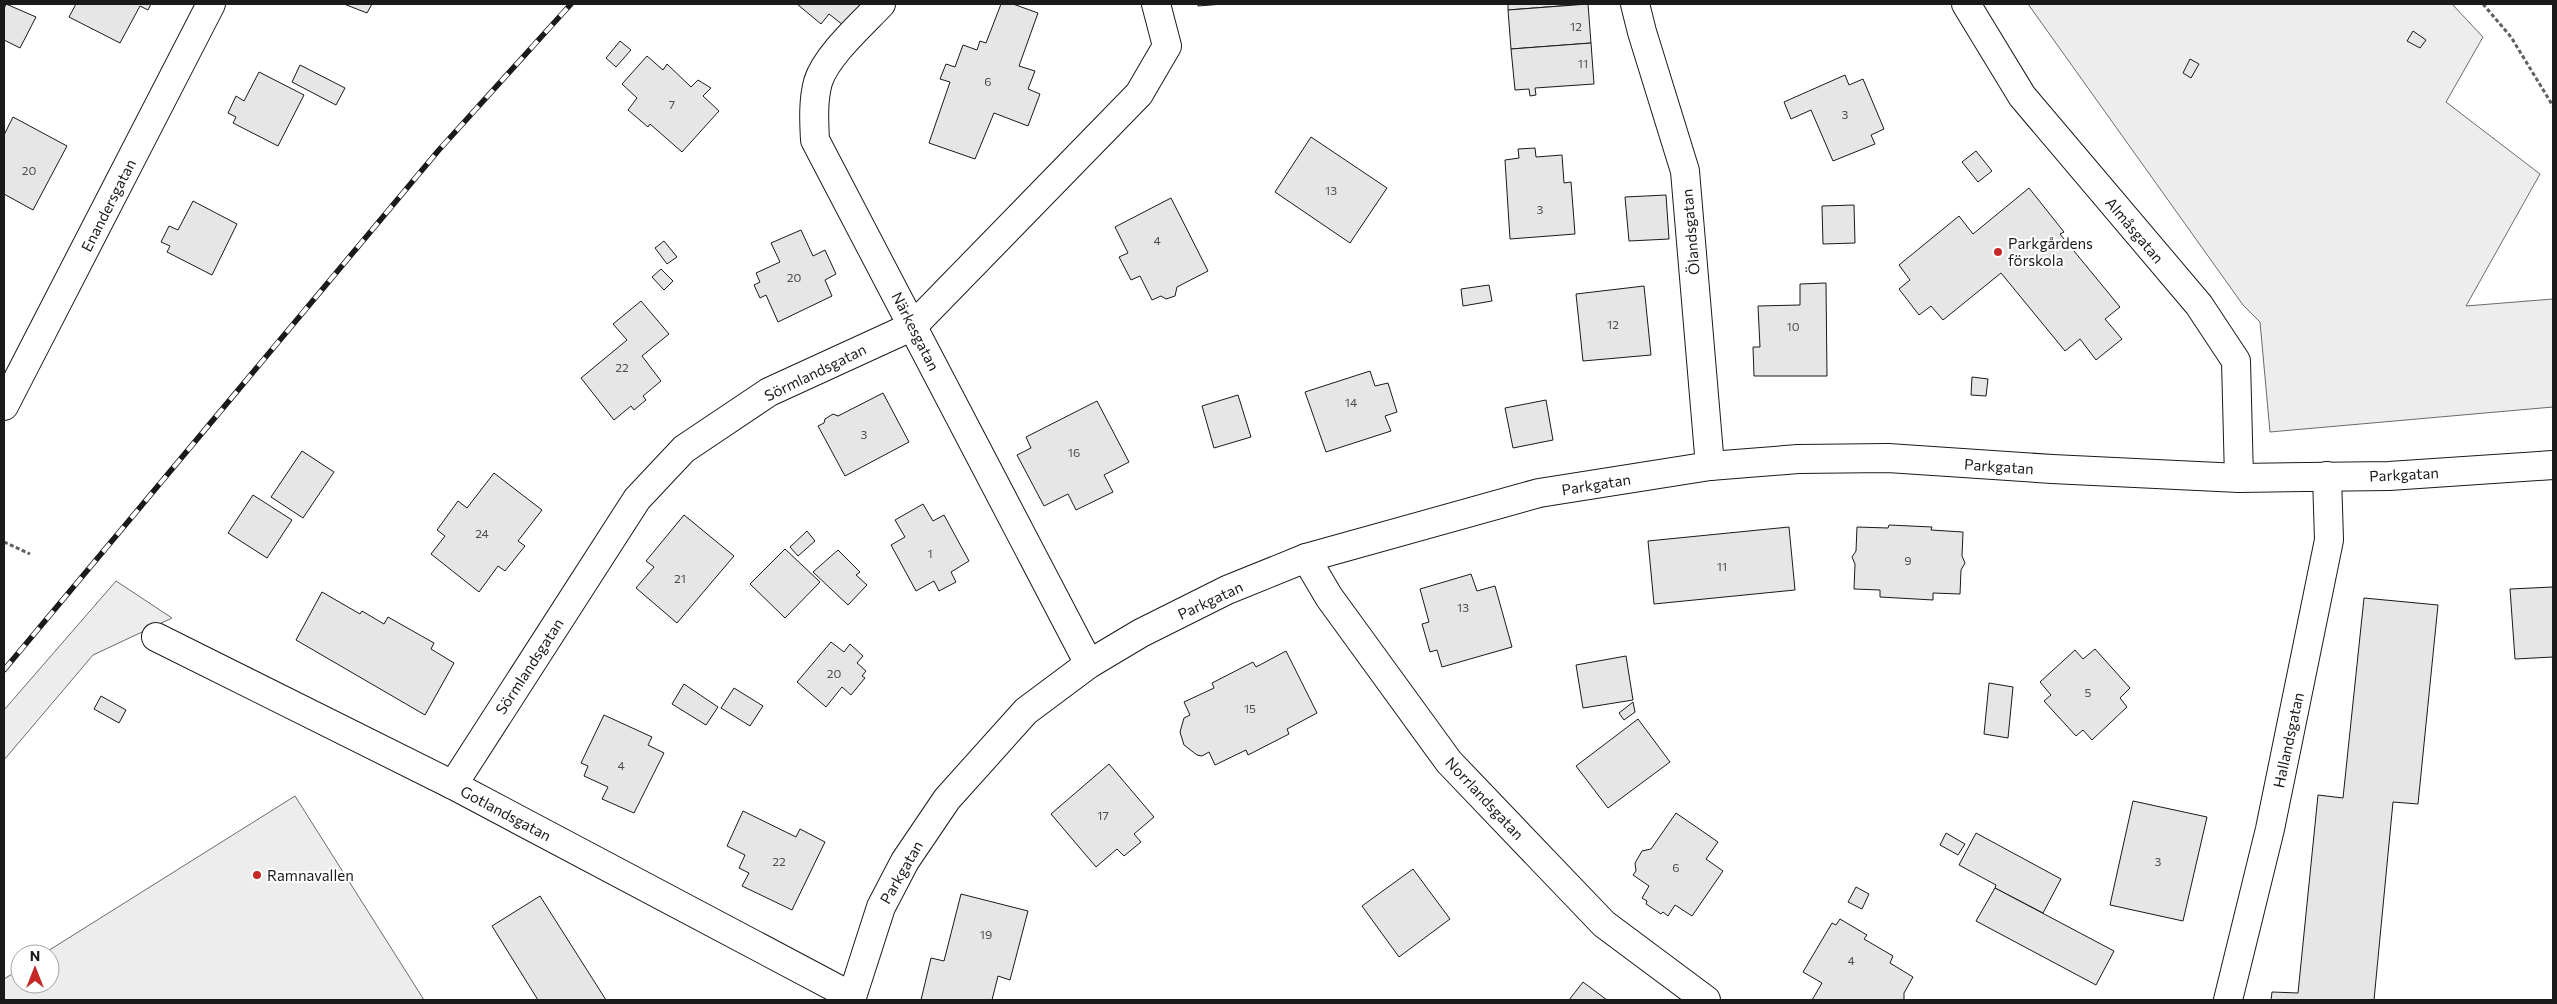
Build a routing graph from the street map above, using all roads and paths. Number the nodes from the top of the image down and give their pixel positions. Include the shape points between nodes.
1 (211, 4) edge
2 (881, 4) edge
3 (1156, 4) edge
4 (1636, 4) edge
5 (1966, 4) edge
6 (2483, 4) edge
7 (2553, 106) edge
8 (913, 326) junction
9 (4, 406) edge
10 (2553, 465) edge
11 (1710, 466) junction
12 (2327, 476) junction
13 (2239, 478) junction
14 (4, 542) edge
15 (30, 554) dead end
16 (1306, 558) junction
17 (156, 638) dead end
18 (1089, 664) junction
19 (453, 785) junction
20 (851, 998) edge
21 (1706, 1000) edge
22 (2228, 1000) edge

1 - 9 street, Enandersgatan
2 - 8 street, Närkesgatan via 830,60 819,81 814,112 815,140
3 - 8 street, Sörmlandsgatan via 1167,46 1139,94
4 - 11 street, Ölandsgatan via 1684,171
5 - 13 street, Almåsgatan via 2022,96 2199,305 2236,361
6 - 7 path via 2511,37
8 - 18 street, Närkesgatan
8 - 19 street, Sörmlandsgatan via 769,392 684,449 637,499
10 - 12 street, Parkgatan via 2389,476
11 - 13 street, Parkgatan via 1798,459 1888,458
11 - 16 street, Parkgatan via 1539,493
12 - 13 street, Parkgatan
12 - 22 street, Hallandsgatan via 2329,540 2270,829
14 - 15 path
16 - 18 street, Parkgatan via 1227,590 1140,633
16 - 21 street, Norrlandsgatan via 1329,597 1450,762 1604,924
17 - 19 street, Gotlandsgatan
18 - 20 street, Parkgatan via 1026,711 947,799 905,861 880,907
19 - 20 street, Gotlandsgatan

